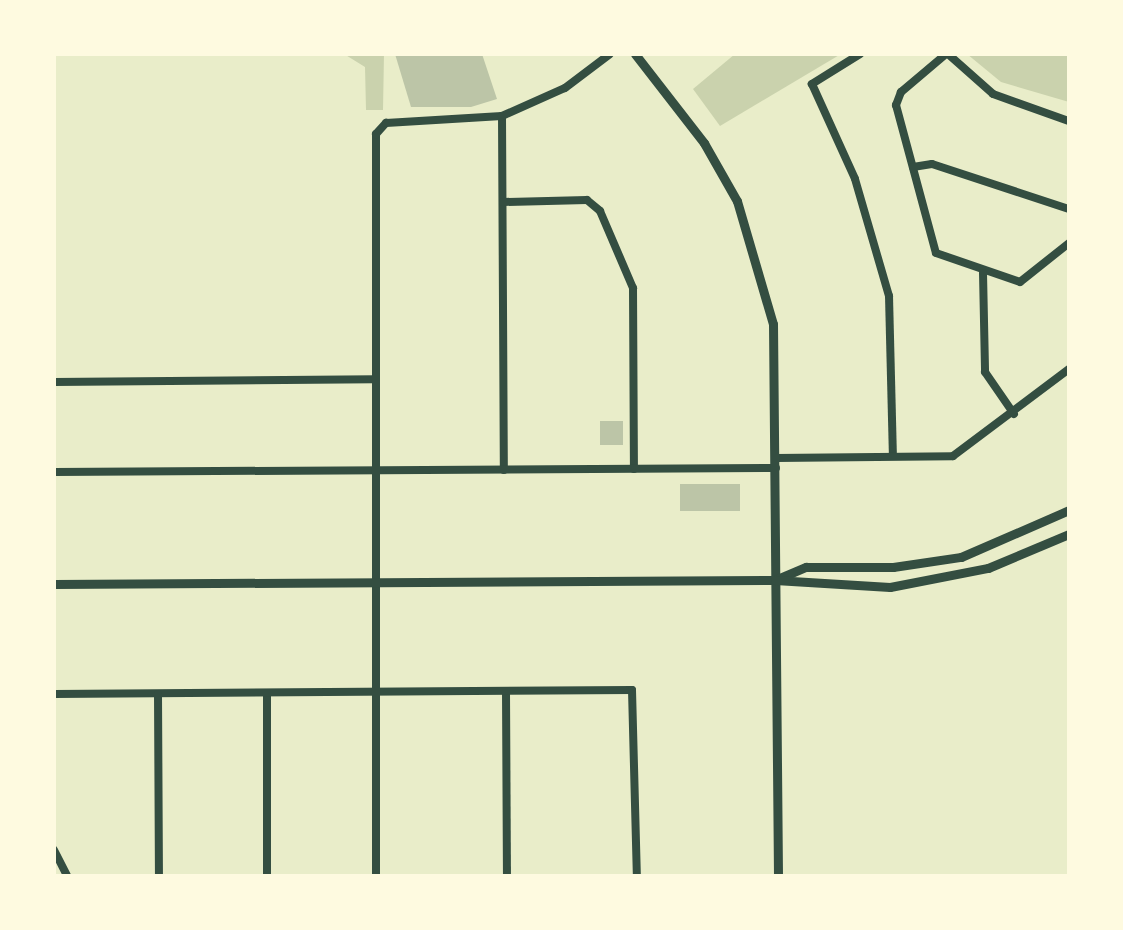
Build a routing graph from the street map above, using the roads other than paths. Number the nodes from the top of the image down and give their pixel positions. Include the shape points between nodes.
1 (610, 54) edge
2 (635, 54) edge
3 (860, 54) edge
4 (947, 54) edge
5 (502, 116) junction
6 (1069, 121) edge
7 (913, 167) junction
8 (503, 202) junction
9 (1069, 209) edge
10 (1069, 243) edge
11 (983, 273) junction
12 (1069, 369) edge
13 (374, 379) junction
14 (54, 382) edge
15 (1014, 414) junction
16 (893, 456) junction
17 (776, 463) junction
18 (634, 469) junction
19 (504, 470) junction
20 (374, 471) junction
21 (54, 472) edge
22 (1069, 510) edge
23 (1069, 534) edge
24 (775, 580) junction
25 (374, 582) junction
26 (54, 584) edge
27 (375, 692) junction
28 (506, 692) junction
29 (267, 693) junction
30 (54, 694) edge
31 (158, 694) junction
32 (54, 850) edge
33 (67, 876) edge
34 (159, 876) edge
35 (267, 876) edge
36 (376, 876) edge
37 (507, 876) edge
38 (637, 876) edge
39 (778, 876) edge

1 - 5 street via 565,88
2 - 17 street via 704,143 748,226 773,324
3 - 16 street via 812,84 855,179 889,296
4 - 6 street via 993,94
4 - 7 street via 897,100
5 - 8 street
5 - 13 street via 386,123 376,134
7 - 9 street via 932,164
7 - 11 street via 936,253
8 - 18 street via 587,200 600,211 633,288
8 - 19 street
10 - 11 street via 1020,282
11 - 15 street via 985,372
12 - 15 street
13 - 14 street
13 - 20 street
15 - 16 street via 953,456
16 - 17 street
17 - 18 street
17 - 24 street
18 - 19 street
19 - 20 street
20 - 21 street
20 - 25 street
22 - 24 street via 961,557 893,567 806,567
23 - 24 street via 943,580 838,588
24 - 25 street
24 - 39 street
25 - 26 street
25 - 27 street
27 - 28 street
27 - 29 street
27 - 36 street
28 - 37 street
28 - 38 street via 632,690
29 - 31 street
29 - 35 street
30 - 31 street
31 - 34 street
32 - 33 street

